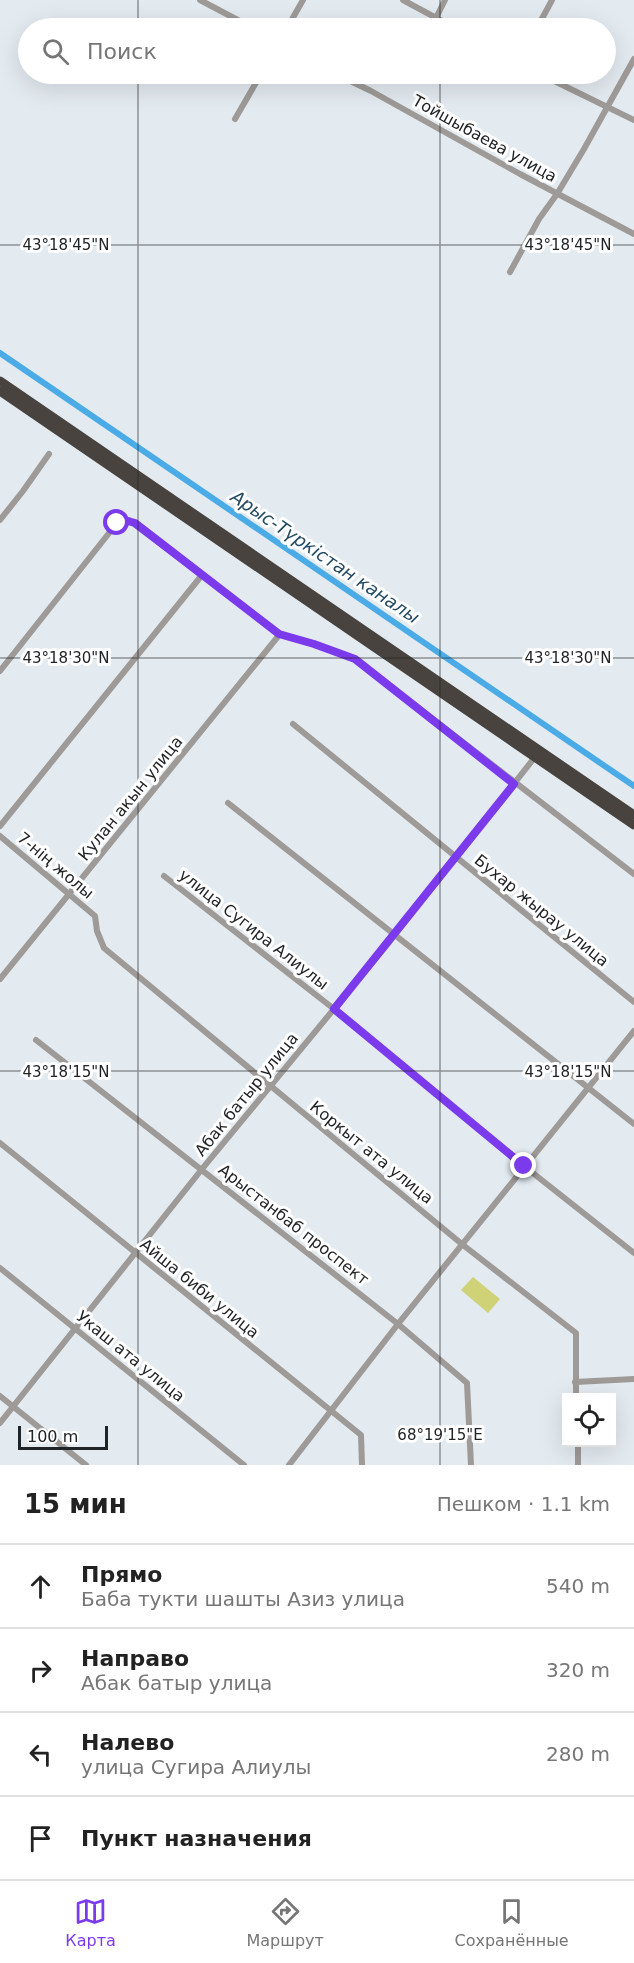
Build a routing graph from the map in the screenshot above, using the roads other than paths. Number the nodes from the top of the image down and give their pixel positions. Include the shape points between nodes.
1 (200, 0) edge
2 (303, 0) edge
3 (403, 0) edge
4 (446, 0) edge
5 (552, 0) edge
6 (233, 18) edge
7 (293, 18) edge
8 (436, 18) joint
9 (542, 18) edge
10 (634, 59) edge
11 (255, 84) edge
12 (358, 84) edge
13 (560, 84) edge
14 (607, 107) junction
15 (235, 119) dead end
16 (634, 120) edge
17 (557, 194) junction
18 (634, 234) edge
19 (510, 272) dead end
20 (0, 381) edge
21 (0, 391) edge
22 (49, 454) dead end
23 (0, 520) edge
24 (202, 575) junction
25 (279, 634) junction
26 (0, 671) edge
27 (293, 724) dead end
28 (536, 757) junction
29 (514, 784) junction
30 (228, 803) dead end
31 (634, 815) edge
32 (634, 825) edge
33 (0, 826) edge
34 (0, 836) edge
35 (456, 856) junction
36 (634, 874) edge
37 (164, 876) dead end
38 (69, 893) junction
39 (395, 934) junction
40 (104, 948) joint
41 (0, 979) edge
42 (634, 1002) edge
43 (334, 1009) junction
44 (634, 1031) edge
45 (36, 1040) dead end
46 (271, 1086) junction
47 (588, 1088) junction
48 (634, 1124) edge
49 (0, 1143) edge
50 (524, 1166) junction
51 (202, 1169) junction
52 (463, 1245) junction
53 (135, 1253) junction
54 (634, 1253) edge
55 (0, 1268) edge
56 (398, 1324) junction
57 (75, 1329) junction
58 (634, 1379) edge
59 (575, 1382) junction
60 (576, 1393) edge
61 (0, 1396) edge
62 (13, 1406) junction
63 (332, 1411) junction
64 (0, 1423) edge
65 (578, 1447) edge
66 (86, 1465) edge
67 (244, 1465) edge
68 (289, 1465) edge
69 (362, 1465) edge
70 (471, 1465) edge
71 (579, 1465) edge

1 - 6 street
2 - 7 street
3 - 8 street
4 - 8 street
5 - 9 street
10 - 14 street
11 - 15 street
12 - 17 street, Тойшыбаева улица
13 - 14 street
14 - 16 street
14 - 17 street
17 - 18 street, Тойшыбаева улица
17 - 19 street
20 - 31 highway
21 - 28 highway
22 - 23 street
24 - 25 street
24 - 26 street via 135,523 117,523
24 - 33 street
25 - 29 street via 355,659
25 - 38 street, Кулан акын улица
27 - 35 street, Бухар жырау улица
28 - 29 street, Абак батыр улица
28 - 32 highway
29 - 35 street, Абак батыр улица
29 - 36 street
30 - 39 street
34 - 38 street, 7-нің жолы
35 - 39 street, Абак батыр улица
35 - 42 street, Бухар жырау улица
37 - 43 street, улица Сугира Алиулы
38 - 40 street, 7-нің жолы via 95,915
38 - 41 street, Кулан акын улица
39 - 43 street, Абак батыр улица
39 - 47 street
40 - 46 street, Коркыт ата улица
43 - 46 street, Абак батыр улица
43 - 50 street, улица Сугира Алиулы
44 - 47 street
45 - 51 street, Арыстанбаб проспект
46 - 51 street, Абак батыр улица
46 - 52 street, Коркыт ата улица
47 - 48 street
47 - 50 street
49 - 53 street, Айша биби улица
50 - 52 street
50 - 54 street, улица Сугира Алиулы
51 - 53 street, Абак батыр улица
51 - 56 street, Арыстанбаб проспект
52 - 56 street
52 - 59 street, Коркыт ата улица via 576,1333
53 - 57 street, Абак батыр улица
53 - 63 street, Айша биби улица
55 - 57 street, Укаш ата улица
56 - 63 street
56 - 70 street, Арыстанбаб проспект via 467,1383
57 - 62 street, Абак батыр улица
57 - 67 street, Укаш ата улица
58 - 59 street
59 - 60 street, Коркыт ата улица
61 - 62 street
62 - 64 street, Абак батыр улица
62 - 66 street
63 - 68 street
63 - 69 street, Айша биби улица via 361,1435
65 - 71 street

